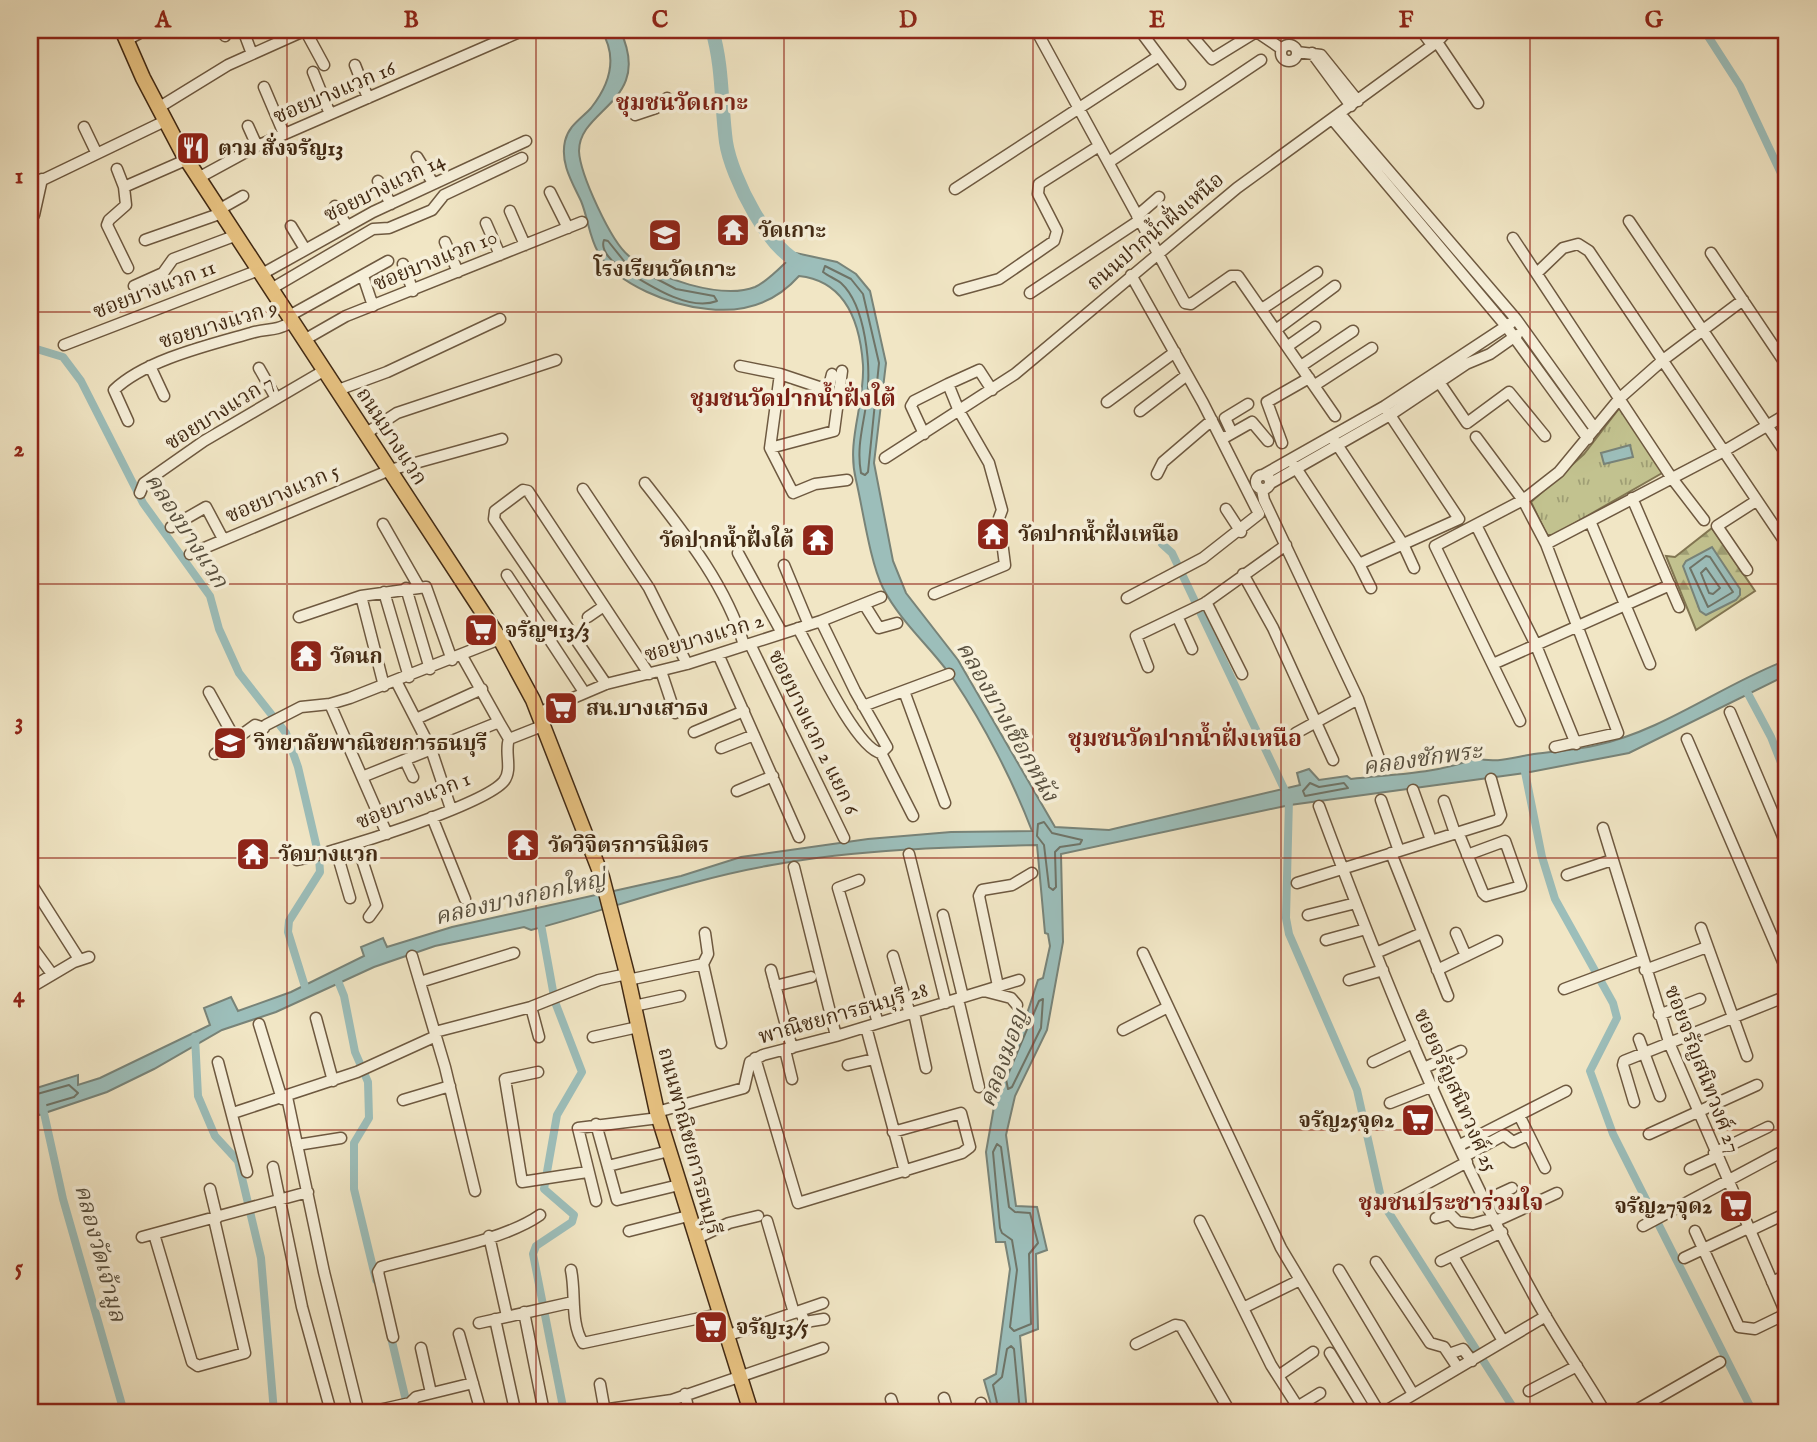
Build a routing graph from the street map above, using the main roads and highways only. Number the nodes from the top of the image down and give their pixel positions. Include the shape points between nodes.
1 (124, 35) edge
2 (601, 877) joint
3 (751, 1412) edge

1 - 2 main road, ถนนบางแวก via 161,115 188,159 500,639 540,720
2 - 3 main road, ถนนพาณิชยการธนบุรี via 658,1115

